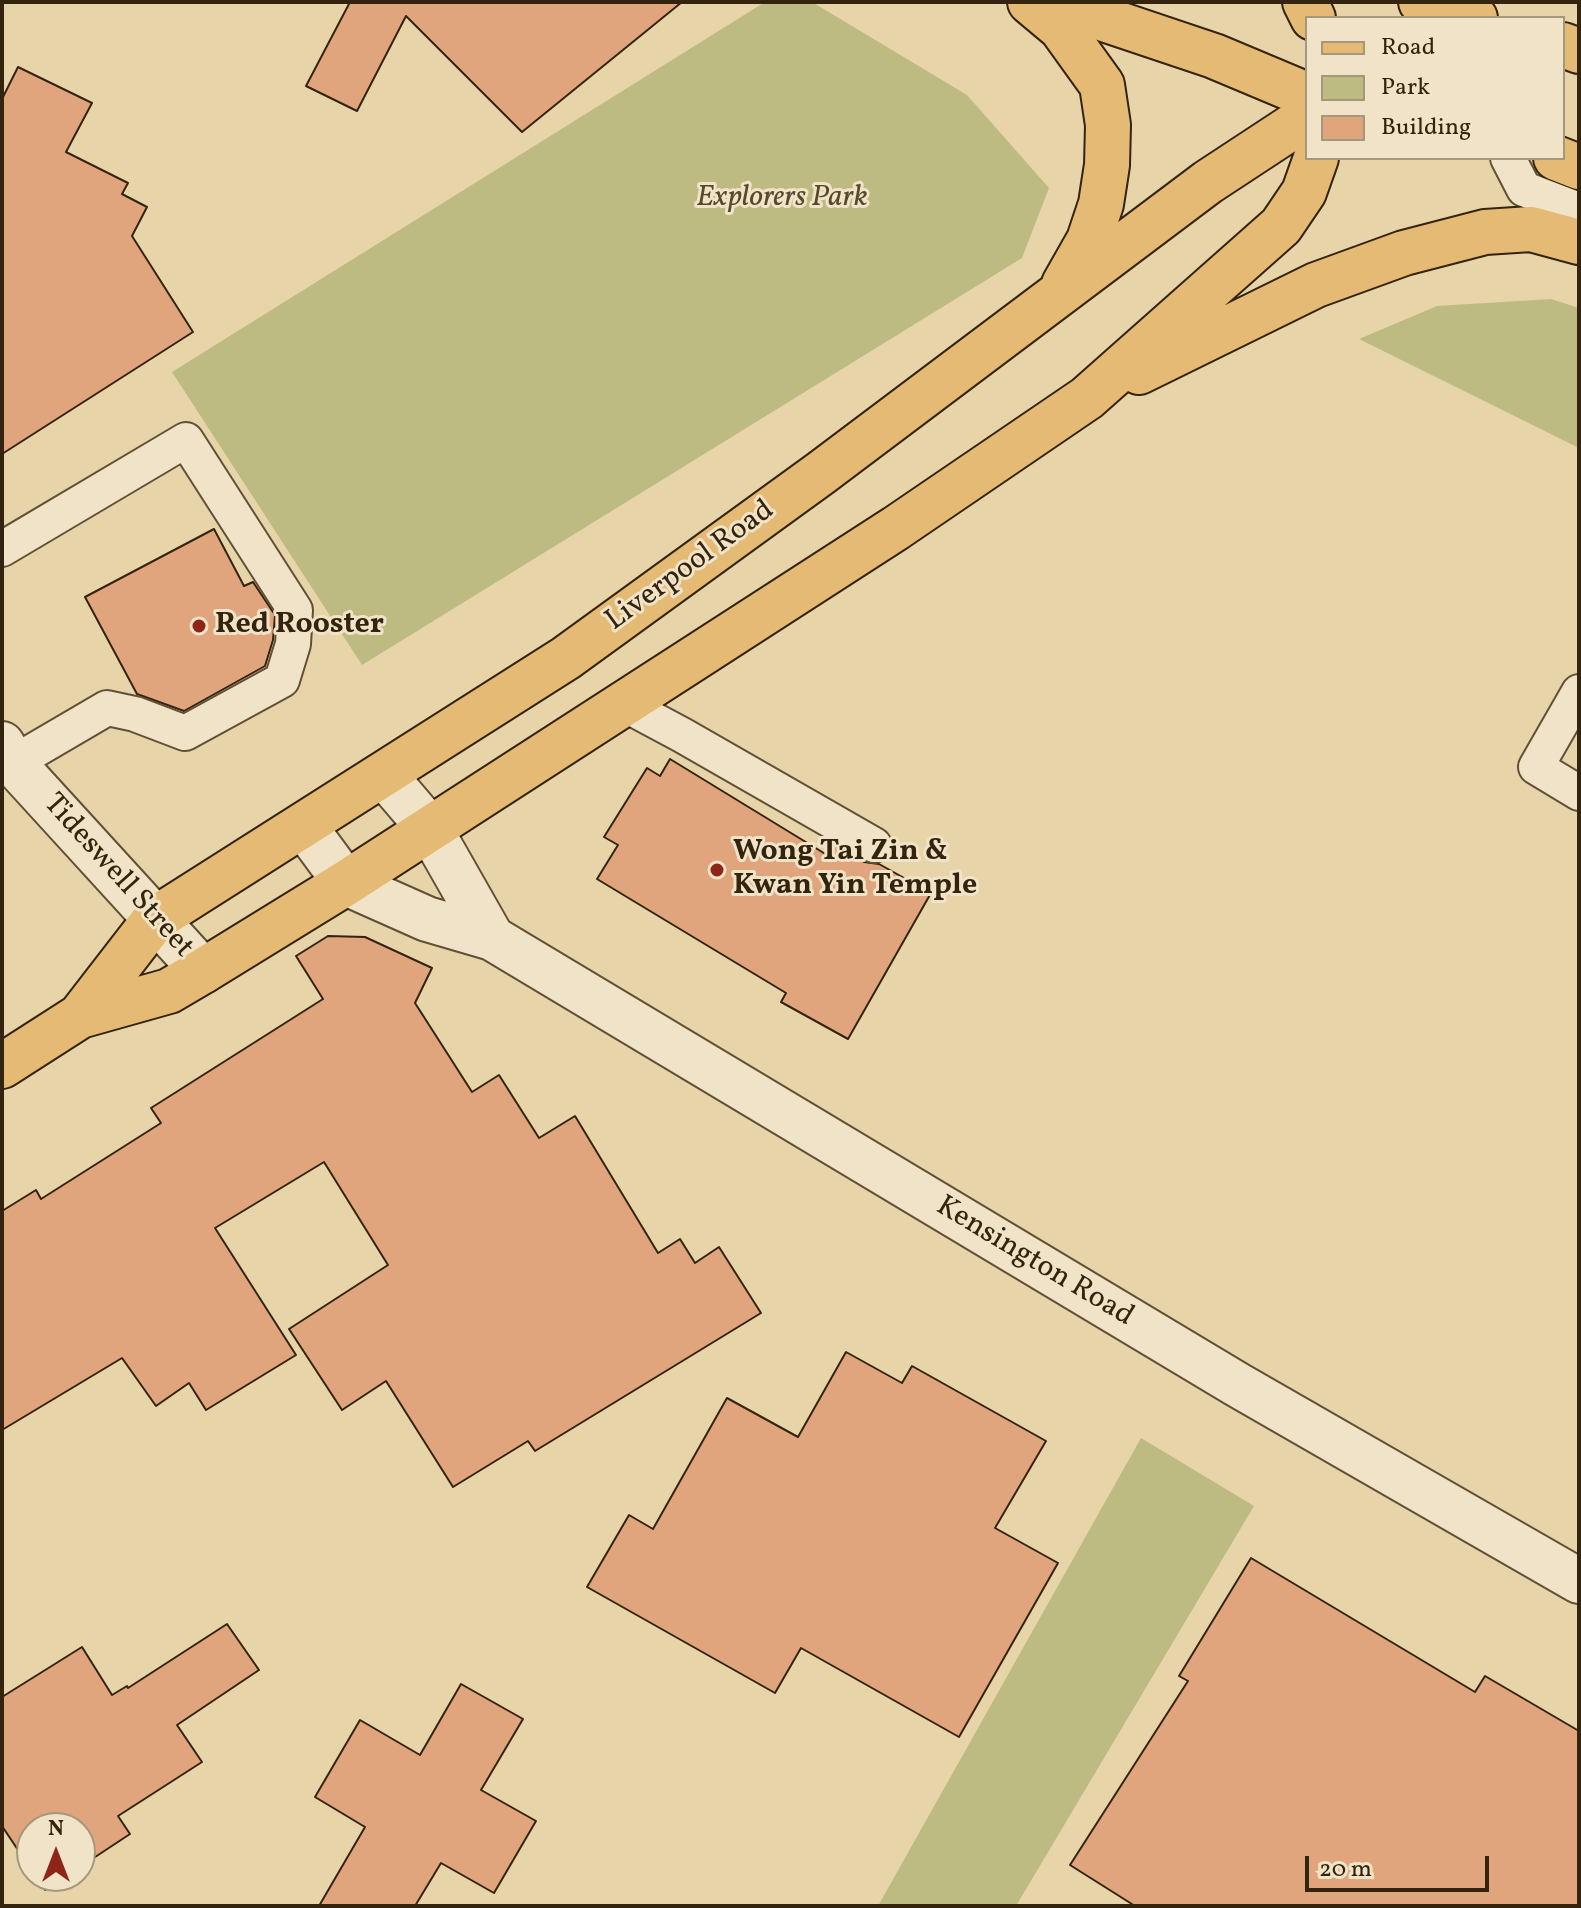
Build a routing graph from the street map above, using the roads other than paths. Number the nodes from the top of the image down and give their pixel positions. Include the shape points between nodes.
1 (1030, 2) edge
2 (1053, 2) edge
3 (1421, 2) edge
4 (1468, 16) edge
5 (1305, 94) edge
6 (1305, 118) edge
7 (1315, 160) edge
8 (1509, 160) edge
9 (1579, 210) edge
10 (1579, 242) edge
11 (1056, 296) junction
12 (1087, 398) junction
13 (2, 549) edge
14 (1579, 692) edge
15 (624, 704) junction
16 (8, 753) edge
17 (384, 775) junction
18 (1579, 793) edge
19 (304, 826) junction
20 (430, 829) junction
21 (874, 845) dead end
22 (346, 883) junction
23 (155, 919) junction
24 (492, 938) junction
25 (203, 971) junction
26 (80, 1016) junction
27 (2, 1066) edge
28 (1579, 1581) edge

1 - 11 main road via 1061,28 1102,85 1108,125 1101,204 1089,240
2 - 5 main road via 1214,56
3 - 4 main road
6 - 11 main road, Liverpool Road via 1208,182
7 - 12 main road via 1304,192 1281,226
8 - 9 lane via 1524,189
10 - 12 main road via 1531,229 1485,232 1404,253 1316,285
11 - 17 main road, Liverpool Road via 566,658
12 - 15 main road, Liverpool Road
13 - 16 lane via 186,440 295,610 293,644 282,680 185,733 107,708
14 - 18 lane via 1536,767
15 - 20 main road, Liverpool Road
15 - 21 lane
16 - 23 street, Tideswell Street
17 - 19 main road, Liverpool Road
17 - 20 street, Kensington Road
19 - 22 street, Kensington Road
19 - 23 main road, Liverpool Road
20 - 22 main road, Liverpool Road
20 - 24 street, Kensington Road
22 - 24 street, Kensington Road via 427,919
22 - 25 main road, Liverpool Road
23 - 25 street, Tideswell Street
23 - 26 main road, Liverpool Road
24 - 28 street, Kensington Road via 1238,1385
25 - 26 main road, Liverpool Road via 169,991
26 - 27 main road, Liverpool Road

